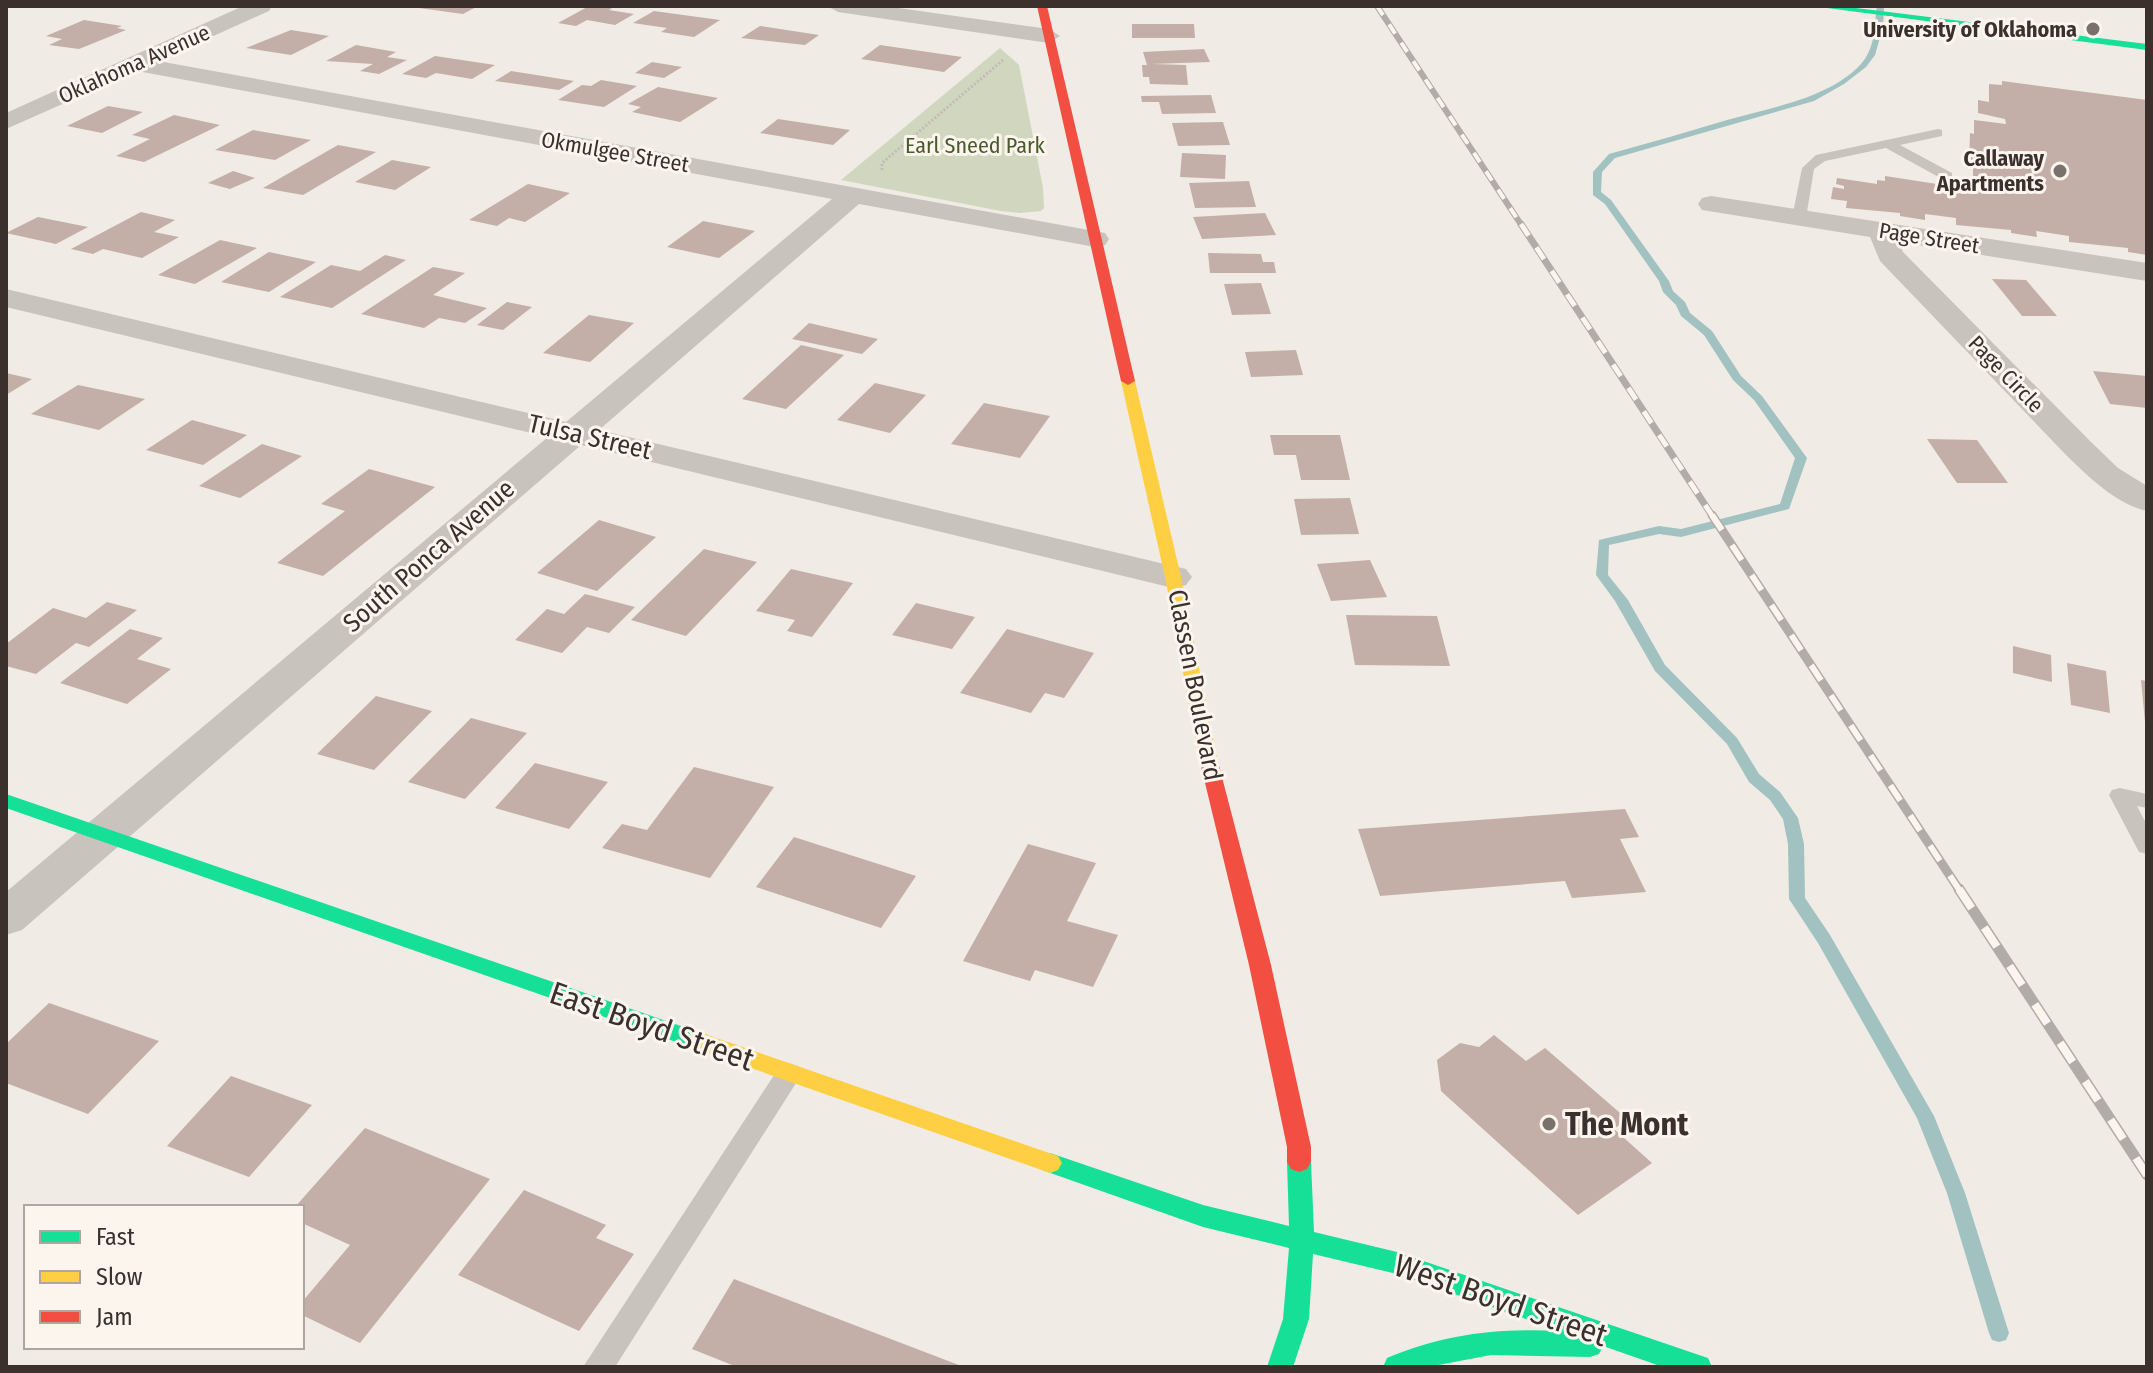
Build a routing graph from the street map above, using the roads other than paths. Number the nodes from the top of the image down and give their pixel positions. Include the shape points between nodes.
1 (261, 6) edge
2 (838, 6) edge
3 (1042, 6) edge
4 (1817, 6) edge
5 (1050, 40) junction
6 (2147, 47) edge
7 (135, 64) junction
8 (6, 122) edge
9 (1938, 133) dead end
10 (1887, 143) junction
11 (1947, 176) dead end
12 (858, 196) junction
13 (1711, 204) dead end
14 (1799, 218) junction
15 (1882, 231) junction
16 (1095, 239) junction
17 (2147, 272) edge
18 (6, 298) edge
19 (573, 433) junction
20 (2147, 501) edge
21 (1173, 577) junction
22 (6, 801) edge
23 (2147, 801) edge
24 (104, 835) junction
25 (2147, 846) edge
26 (6, 918) edge
27 (789, 1073) junction
28 (1302, 1239) junction
29 (1646, 1350) junction
30 (598, 1367) edge
31 (1280, 1367) edge
32 (1396, 1367) edge
33 (1699, 1367) edge

1 - 7 street, Oklahoma Avenue
2 - 5 street
3 - 5 main road, Classen Boulevard
4 - 6 main road
5 - 16 main road, Classen Boulevard
7 - 8 street, Oklahoma Avenue
7 - 12 street, Okmulgee Street
9 - 10 lane
10 - 11 lane
10 - 14 lane via 1821,158 1808,168
12 - 16 street, Okmulgee Street
12 - 19 street, South Ponca Avenue
13 - 14 street, Page Street
14 - 15 street, Page Street
15 - 17 street, Page Street
15 - 20 street, Page Circle via 1890,255 2079,449 2106,475
16 - 21 main road, Classen Boulevard
18 - 19 street, Tulsa Street
19 - 21 street, Tulsa Street
19 - 24 street, South Ponca Avenue
21 - 28 main road, Classen Boulevard via 1215,791 1299,1147
22 - 24 main road, East Boyd Street
23 - 25 lane via 2120,795
24 - 26 street, South Ponca Avenue
24 - 27 main road, East Boyd Street
27 - 28 main road, East Boyd Street via 1203,1216
27 - 30 lane
28 - 29 main road, West Boyd Street via 1397,1263
28 - 31 main road, Classen Boulevard via 1296,1319
29 - 32 main road via 1545,1341 1470,1345 1413,1357
29 - 33 main road, West Boyd Street

